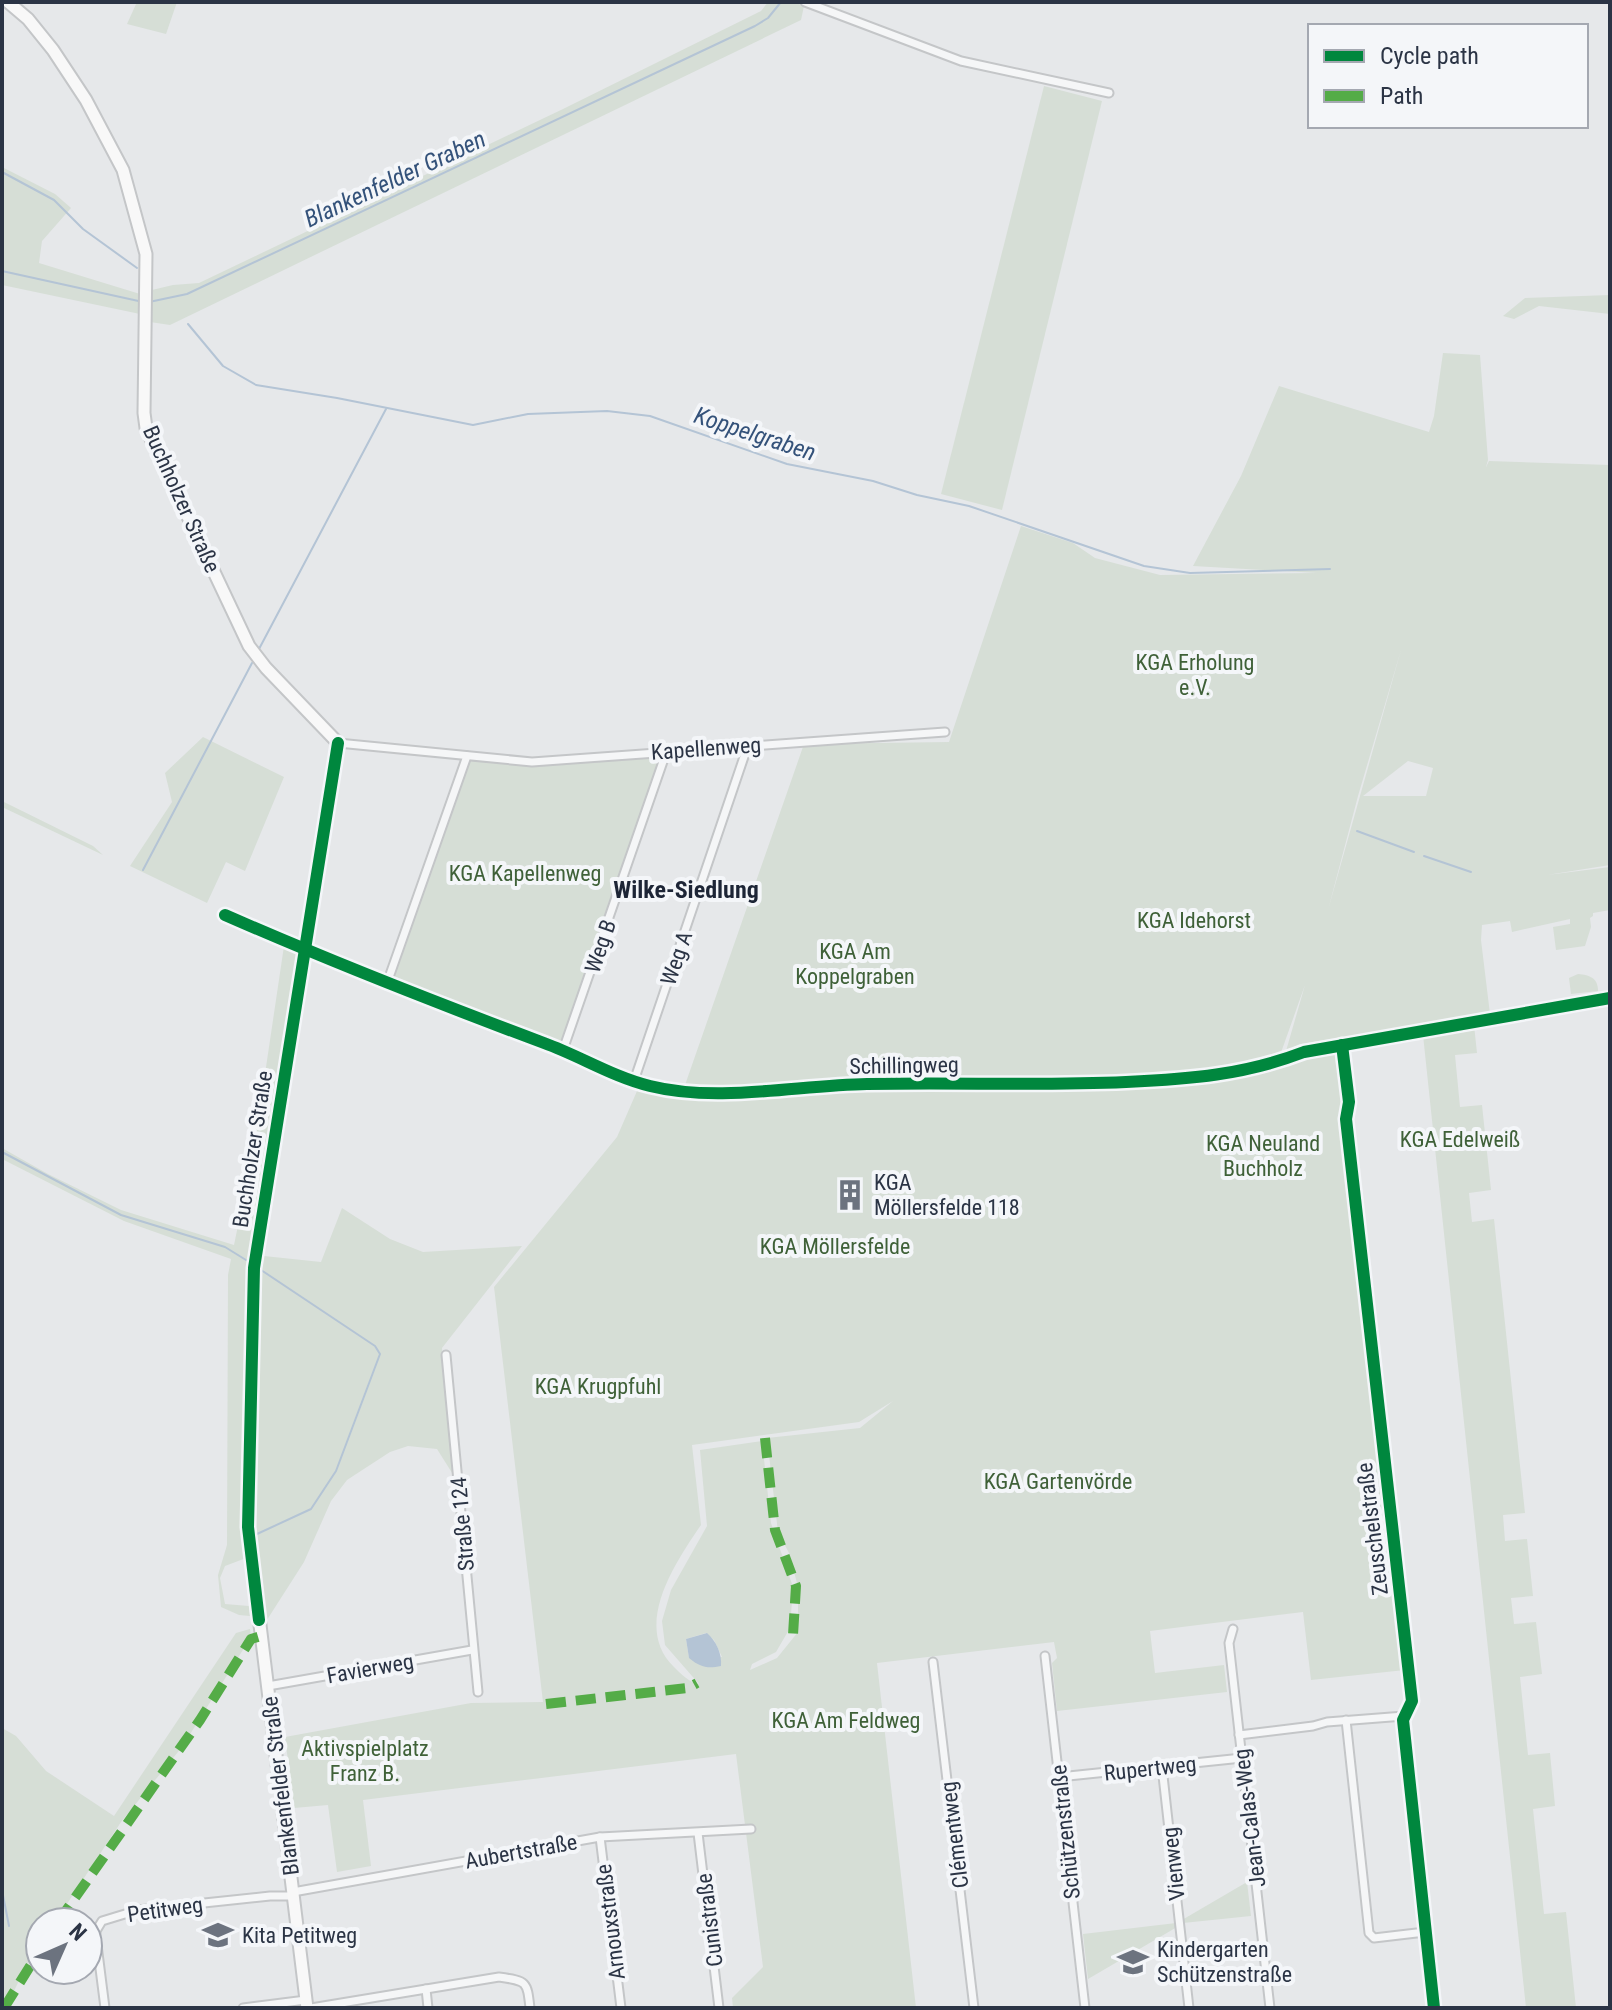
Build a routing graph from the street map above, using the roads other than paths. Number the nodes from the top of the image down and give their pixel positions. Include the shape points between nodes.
1 (8, 2) edge
2 (805, 2) edge
3 (1109, 93) dead end
4 (945, 732) dead end
5 (338, 743) junction
6 (748, 745) junction
7 (667, 750) junction
8 (467, 756) junction
9 (225, 915) dead end
10 (304, 948) junction
11 (387, 983) junction
12 (1610, 998) edge
13 (1342, 1045) junction
14 (563, 1050) junction
15 (634, 1081) junction
16 (446, 1355) dead end
17 (252, 1565) joint
18 (1233, 1629) dead end
19 (472, 1650) junction
20 (1045, 1656) dead end
21 (933, 1662) dead end
22 (268, 1686) junction
23 (478, 1692) dead end
24 (1404, 1716) junction
25 (1346, 1720) junction
26 (1239, 1735) junction
27 (1242, 1758) junction
28 (1162, 1767) junction
29 (1059, 1777) junction
30 (751, 1829) dead end
31 (698, 1833) junction
32 (600, 1837) junction
33 (293, 1892) junction
34 (1425, 1932) junction
35 (426, 1989) junction
36 (308, 2005) edge
37 (105, 2008) edge
38 (243, 2008) edge
39 (428, 2008) edge
40 (530, 2008) edge
41 (621, 2008) edge
42 (719, 2008) edge
43 (974, 2008) edge
44 (1085, 2008) edge
45 (1189, 2008) edge
46 (1270, 2008) edge
47 (1434, 2008) edge

1 - 5 street, Buchholzer Straße via 53,50 123,170 146,254 146,428 249,646
2 - 3 street via 961,61
4 - 6 street, Kapellenweg
5 - 8 street, Kapellenweg
5 - 10 street, Buchholzer Straße
6 - 7 street, Kapellenweg
6 - 15 street, Weg A
7 - 8 street, Kapellenweg via 532,762
7 - 14 street, Weg B
8 - 11 street
9 - 10 street, Schillingweg
10 - 11 street, Schillingweg
10 - 17 street, Buchholzer Straße via 254,1268 248,1527
11 - 14 street, Schillingweg
12 - 13 street, Schillingweg
13 - 15 street, Schillingweg via 1251,1069 1171,1080 864,1084 703,1093
13 - 24 street, Zeuschelstraße via 1412,1701
14 - 15 street, Schillingweg
16 - 19 street, Straße 124
17 - 22 street, Blankenfelder Straße
18 - 26 street, Jean-Calas-Weg via 1229,1643
19 - 22 street, Favierweg
19 - 23 street, Straße 124
20 - 29 street, Schützenstraße
21 - 43 street, Clémentweg
22 - 33 street, Blankenfelder Straße
24 - 25 street
24 - 34 street, Zeuschelstraße
25 - 26 street
25 - 34 street via 1369,1933 1374,1938
26 - 27 street, Jean-Calas-Weg
27 - 28 street, Rupertweg
27 - 46 street, Jean-Calas-Weg
28 - 29 street, Rupertweg
28 - 45 street, Vienweg
29 - 44 street, Schützenstraße
30 - 31 street, Aubertstraße
31 - 32 street, Aubertstraße
31 - 42 street, Cunistraße
32 - 33 street, Aubertstraße
32 - 41 street, Arnouxstraße
33 - 36 street, Blankenfelder Straße
33 - 37 street, Petitweg via 138,1910 102,1921 96,1937
34 - 47 street, Zeuschelstraße
35 - 36 street
35 - 39 street
35 - 40 street via 499,1977 524,1982
36 - 38 street

